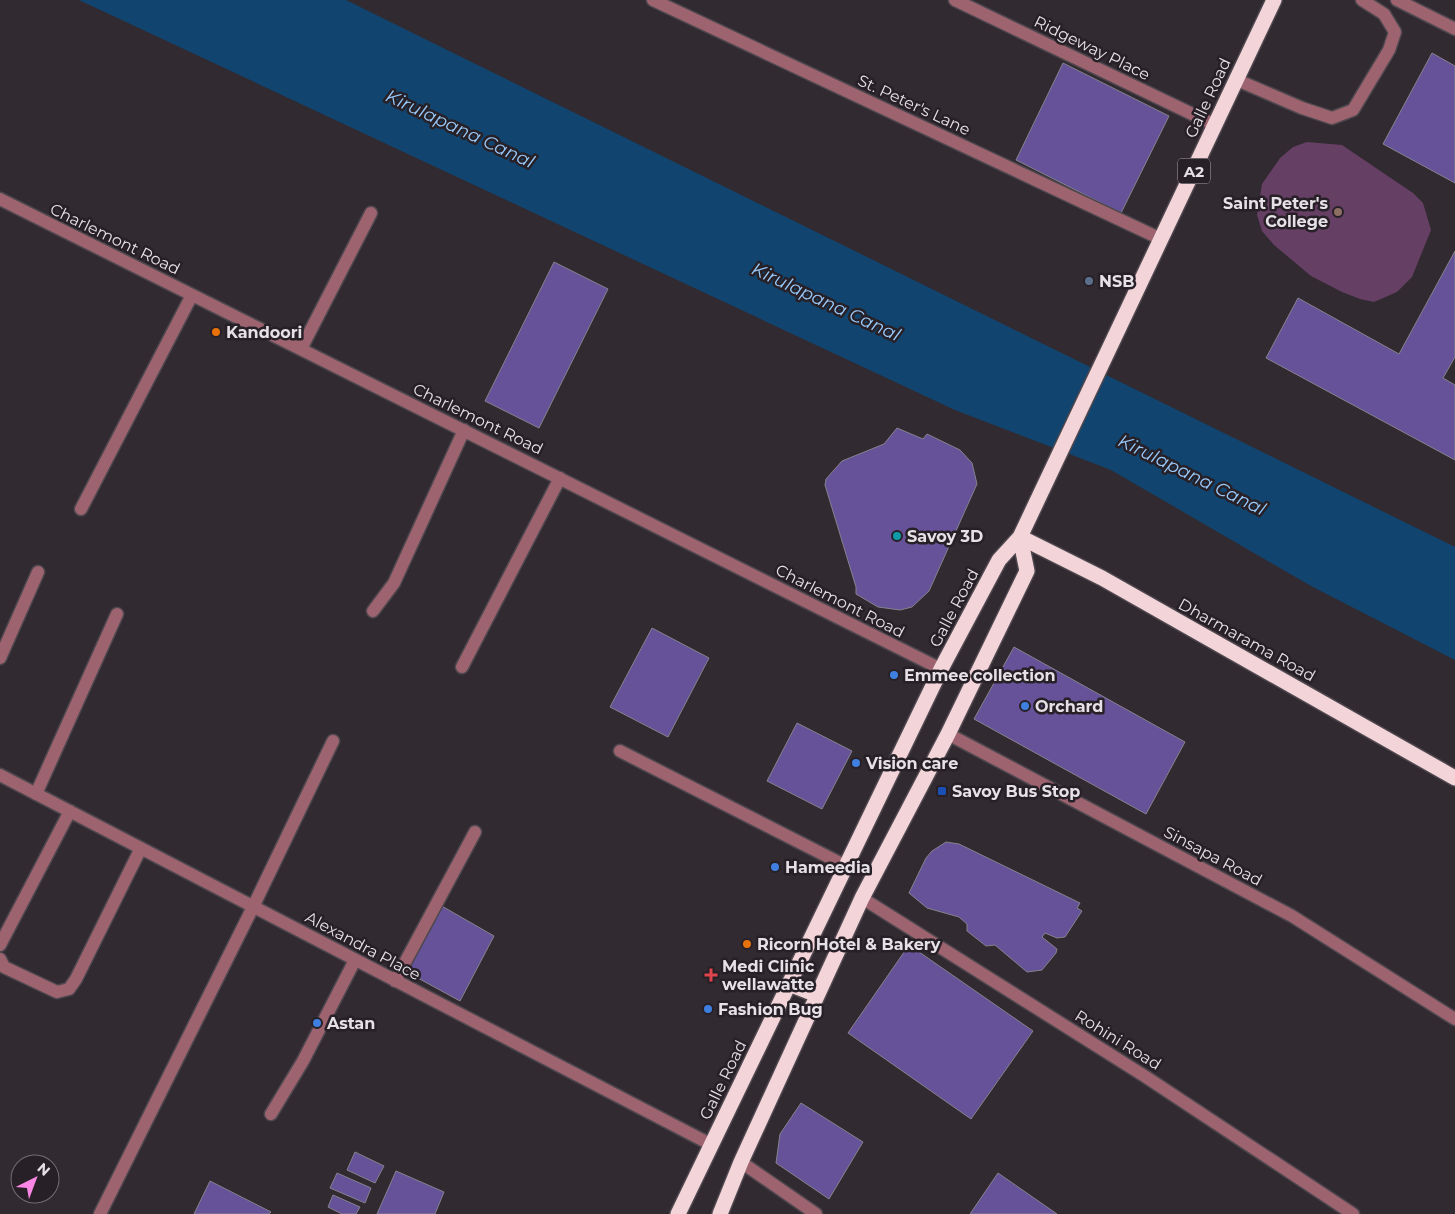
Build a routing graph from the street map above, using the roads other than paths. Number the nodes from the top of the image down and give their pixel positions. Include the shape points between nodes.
1 (653, 0) edge
2 (955, 0) edge
3 (1274, 0) edge
4 (1362, 0) edge
5 (1397, 0) edge
6 (1455, 29) edge
7 (1237, 80) junction
8 (1215, 125) junction
9 (0, 199) edge
10 (371, 213) dead end
11 (1161, 239) junction
12 (192, 295) junction
13 (301, 349) junction
14 (464, 430) junction
15 (560, 478) junction
16 (82, 509) dead end
17 (1020, 537) junction
18 (38, 572) dead end
19 (373, 611) dead end
20 (117, 614) dead end
21 (0, 658) edge
22 (462, 667) dead end
23 (941, 669) junction
24 (948, 734) junction
25 (333, 741) dead end
26 (620, 752) dead end
27 (0, 777) edge
28 (1455, 778) edge
29 (36, 794) junction
30 (70, 811) junction
31 (475, 832) dead end
32 (141, 848) junction
33 (846, 866) junction
34 (862, 898) junction
35 (253, 907) junction
36 (0, 945) edge
37 (0, 959) edge
38 (355, 960) junction
39 (395, 981) junction
40 (789, 984) junction
41 (817, 995) junction
42 (1455, 1019) edge
43 (271, 1114) dead end
44 (712, 1144) junction
45 (740, 1162) junction
46 (100, 1214) edge
47 (678, 1214) edge
48 (720, 1214) edge
49 (816, 1214) edge
50 (1353, 1214) edge

1 - 11 street, St. Peter's Lane
2 - 8 street, Ridgeway Place
3 - 7 highway, Galle Road / A2
4 - 7 street via 1384,14 1394,32 1388,50 1354,110 1332,118
5 - 6 street
7 - 8 highway, Galle Road / A2
8 - 11 highway, Galle Road / A2
9 - 12 street, Charlemont Road
10 - 13 street
11 - 17 highway, Galle Road / A2
12 - 13 street, Charlemont Road
12 - 16 street
13 - 14 street, Charlemont Road
14 - 15 street, Charlemont Road
14 - 19 street via 394,584
15 - 22 street
15 - 23 street, Charlemont Road
17 - 23 highway, Galle Road / A2 via 999,560
17 - 24 highway via 1027,572
17 - 28 highway, Dharmarama Road via 1080,566
18 - 21 street
20 - 29 street
23 - 33 highway, Galle Road / A2
24 - 34 highway
24 - 42 street, Sinsapa Road via 1292,916
25 - 35 street
26 - 33 street
27 - 29 street, Alexandra Place
29 - 30 street, Alexandra Place
30 - 32 street, Alexandra Place
30 - 36 street
31 - 39 street
32 - 35 street, Alexandra Place
32 - 37 street via 69,989 57,992 4,967
33 - 40 highway, Galle Road / A2
34 - 41 highway
34 - 50 street, Rohini Road via 1146,1077
35 - 38 street, Alexandra Place
35 - 46 street
38 - 39 street, Alexandra Place
38 - 43 street via 303,1061
39 - 44 street, Alexandra Place
40 - 41 highway
40 - 44 highway, Galle Road / A2
41 - 45 highway
44 - 47 highway, Galle Road / A2
45 - 48 highway
45 - 49 street

